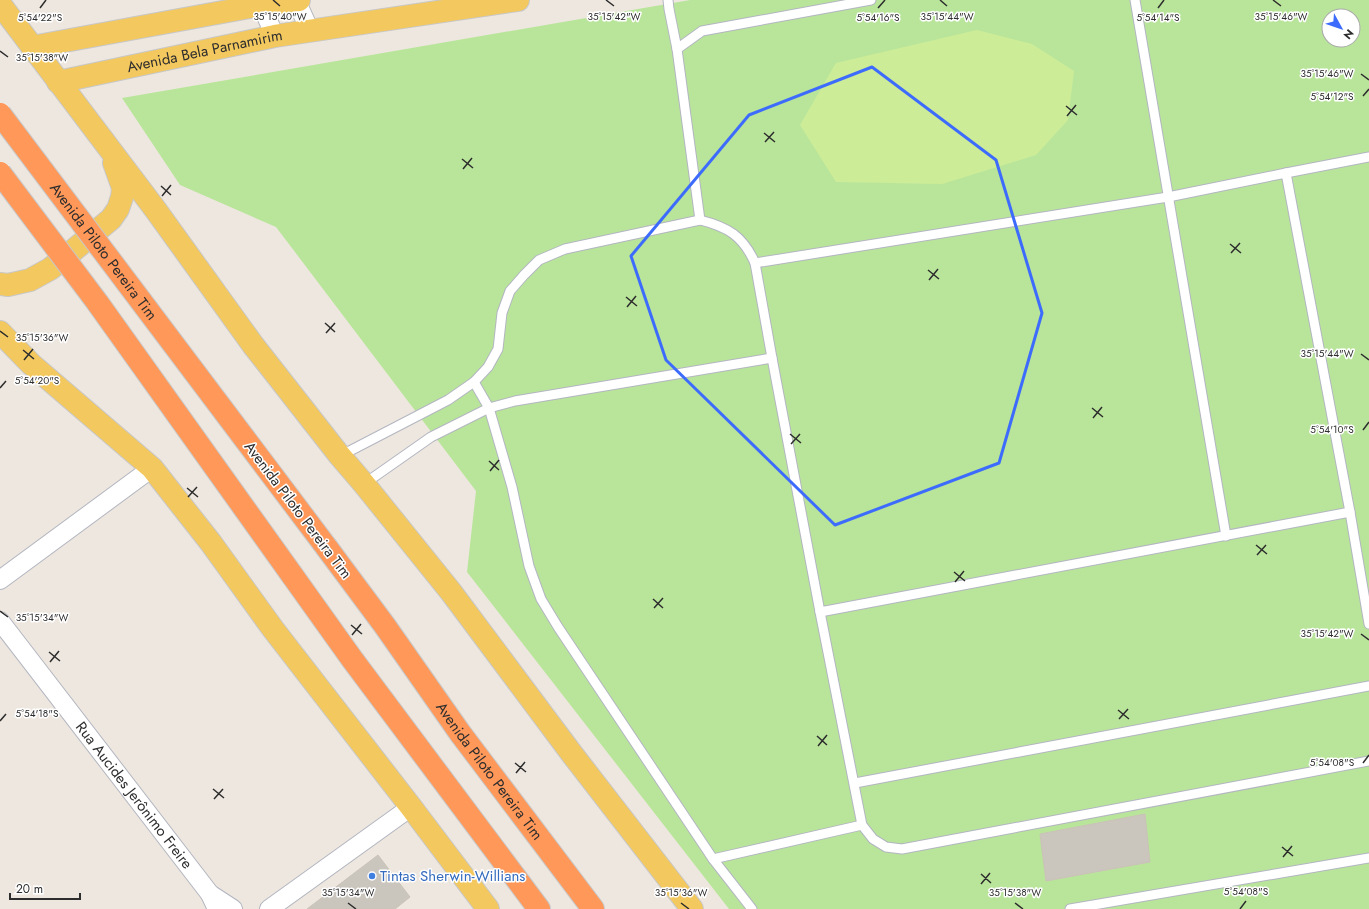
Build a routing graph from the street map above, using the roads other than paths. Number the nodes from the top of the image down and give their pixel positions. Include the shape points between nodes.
1 (297, 0) edge
2 (518, 0) edge
3 (668, 0) edge
4 (871, 0) edge
5 (1135, 0) edge
6 (259, 2) edge
7 (0, 4) edge
8 (310, 31) junction
9 (275, 36) junction
10 (32, 48) junction
11 (677, 50) junction
12 (58, 82) junction
13 (0, 114) edge
14 (107, 147) junction
15 (1369, 157) edge
16 (0, 173) edge
17 (1286, 173) junction
18 (1168, 197) junction
19 (700, 220) junction
20 (755, 263) junction
21 (0, 284) edge
22 (0, 332) edge
23 (772, 358) junction
24 (474, 382) junction
25 (489, 408) junction
26 (340, 456) junction
27 (152, 468) junction
28 (364, 484) junction
29 (1350, 512) junction
30 (1226, 536) junction
31 (0, 580) edge
32 (820, 612) junction
33 (0, 621) edge
34 (1369, 624) edge
35 (1369, 686) edge
36 (1369, 761) edge
37 (855, 783) junction
38 (411, 807) junction
39 (862, 825) junction
40 (1369, 858) edge
41 (713, 859) junction
42 (214, 901) edge
43 (233, 909) edge
44 (269, 909) edge
45 (488, 909) edge
46 (539, 909) edge
47 (593, 909) edge
48 (692, 909) edge
49 (752, 909) edge
50 (1070, 909) edge

1 - 6 main road
1 - 8 street
2 - 8 main road, Avenida Bela Parnamirim
3 - 11 lane
4 - 11 lane via 702,31
5 - 18 lane
6 - 9 street
6 - 10 main road
7 - 10 main road
8 - 9 main road, Avenida Bela Parnamirim
9 - 12 main road, Avenida Bela Parnamirim
10 - 12 main road
11 - 19 lane
12 - 14 main road
13 - 47 highway, Avenida Piloto Pereira Tim, bridge via 327,548 460,734
14 - 21 main road via 123,188 118,209 110,219 50,269 30,280 8,285
14 - 26 main road via 253,345
15 - 17 lane
16 - 46 highway, bridge via 97,302 357,665
17 - 18 lane
17 - 29 lane
18 - 20 lane
18 - 30 lane
19 - 20 lane via 727,229 739,238
19 - 24 lane via 566,249 539,260 510,291 502,313 498,349 488,367
20 - 23 lane
22 - 27 main road via 31,364
23 - 25 lane via 515,401
23 - 32 lane
24 - 25 lane
24 - 26 lane via 448,400
25 - 28 lane via 431,437
25 - 41 lane via 512,487 529,566 542,599 558,627
26 - 28 main road
27 - 31 street
27 - 38 main road
28 - 48 main road via 451,592
29 - 30 lane
29 - 34 lane
30 - 32 lane
32 - 37 lane
33 - 42 street, Rua Aucides Jerônimo Freire
35 - 37 lane
36 - 39 lane via 902,849 886,847 873,839
37 - 39 lane
38 - 44 street
38 - 45 main road
39 - 41 lane
40 - 50 lane
41 - 49 lane
42 - 43 street, Rua Aucides Jerônimo Freire

